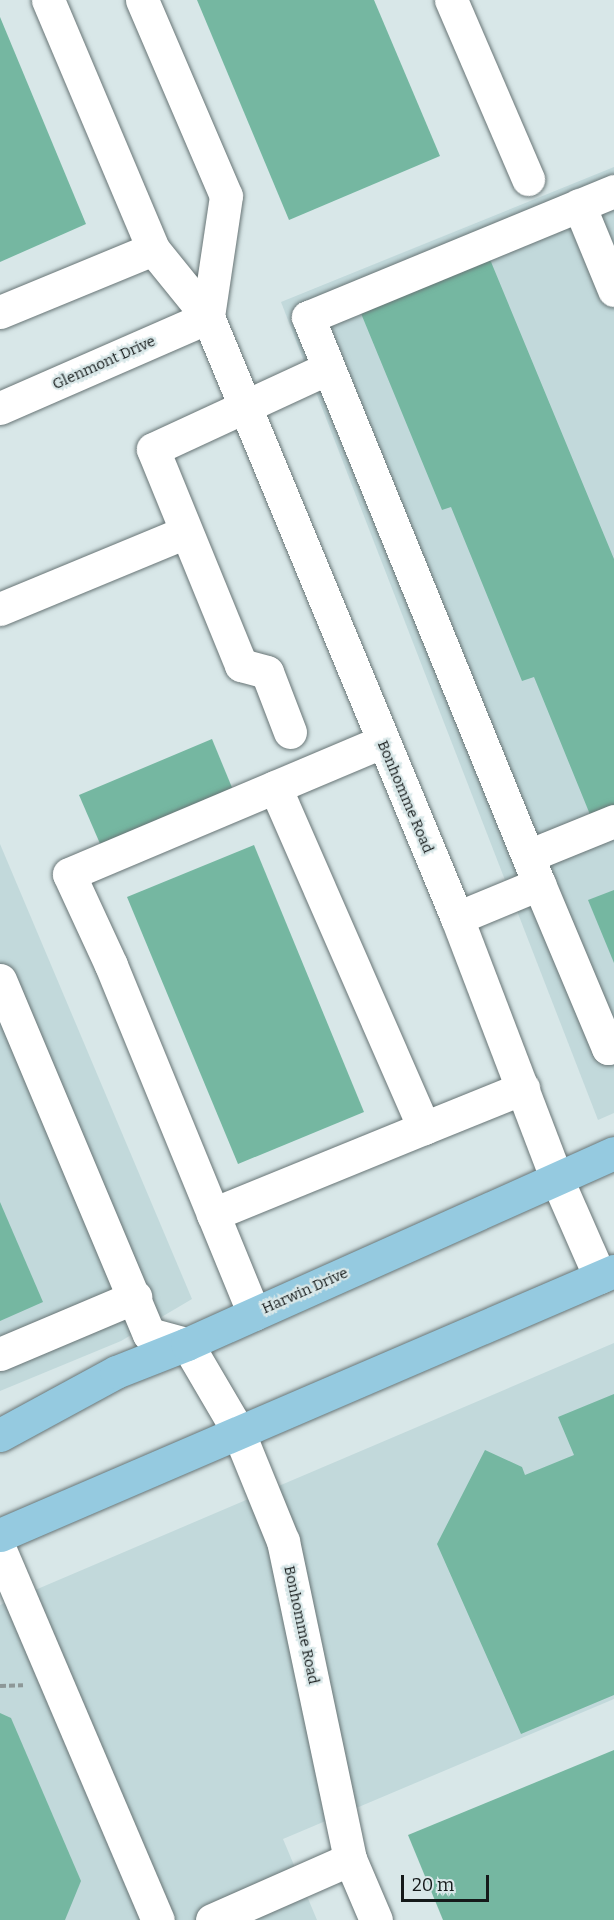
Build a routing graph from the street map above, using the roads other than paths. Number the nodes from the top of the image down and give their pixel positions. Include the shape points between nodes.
1 (48, 0) edge
2 (142, 0) edge
3 (451, 0) edge
4 (528, 179) dead end
5 (614, 191) edge
6 (579, 205) junction
7 (153, 249) junction
8 (614, 290) edge
9 (0, 312) edge
10 (208, 317) junction
11 (328, 368) junction
12 (247, 407) junction
13 (0, 408) edge
14 (186, 532) junction
15 (0, 609) edge
16 (290, 732) dead end
17 (382, 742) junction
18 (275, 787) junction
19 (614, 821) edge
20 (534, 870) junction
21 (457, 918) junction
22 (0, 980) edge
23 (614, 1046) edge
24 (523, 1088) junction
25 (424, 1128) junction
26 (614, 1153) edge
27 (556, 1177) junction
28 (213, 1214) junction
29 (607, 1274) edge
30 (135, 1297) junction
31 (254, 1314) junction
32 (187, 1344) junction
33 (0, 1354) edge
34 (238, 1431) junction
35 (0, 1436) edge
36 (0, 1535) edge
37 (0, 1550) edge
38 (350, 1859) junction
39 (158, 1920) edge
40 (212, 1920) edge
41 (376, 1920) edge

1 - 7 street, Bonhomme Road
2 - 10 street via 226,196
3 - 4 street
5 - 6 street
6 - 8 street
6 - 11 street via 308,317
7 - 9 street
7 - 10 street, Bonhomme Road
10 - 12 street, Bonhomme Road
10 - 13 street, Glenmont Drive
11 - 12 street
11 - 20 street
12 - 14 street via 153,449
12 - 17 street, Bonhomme Road
14 - 15 street
14 - 16 street via 241,665 267,672
17 - 18 street
17 - 21 street, Bonhomme Road
18 - 25 street
18 - 28 street via 69,874 111,965
19 - 20 street
20 - 21 street
20 - 23 street via 608,1048
21 - 24 street, Bonhomme Road
22 - 30 street
24 - 25 street
24 - 27 street, Bonhomme Road
25 - 28 street
26 - 27 main road, Harwin Drive
27 - 29 street, Bonhomme Road
27 - 31 main road, Harwin Drive
28 - 31 street
29 - 34 main road
30 - 32 street via 149,1334
30 - 33 street
31 - 32 main road, Harwin Drive
32 - 34 street, Bonhomme Road
32 - 35 main road, Harwin Drive via 116,1372
34 - 36 main road
34 - 38 street, Bonhomme Road via 283,1541
37 - 39 street
38 - 40 street
38 - 41 street, Bonhomme Road

